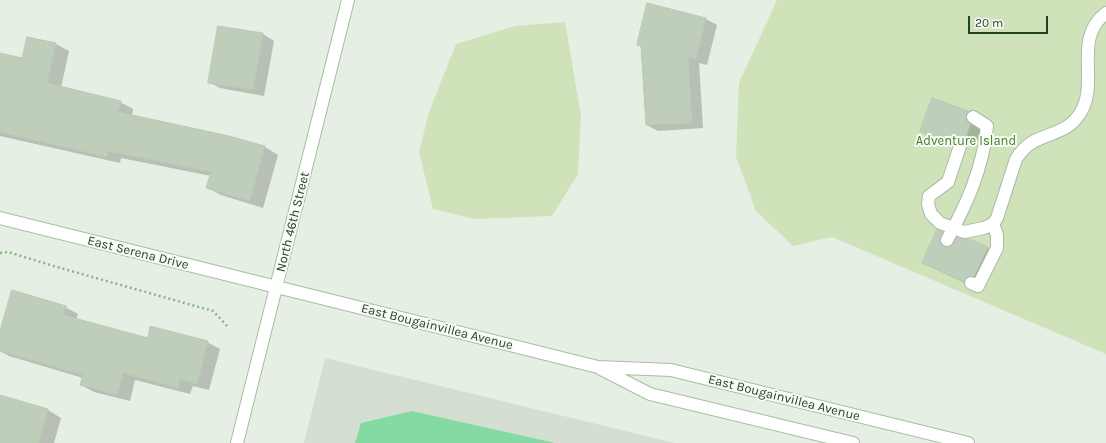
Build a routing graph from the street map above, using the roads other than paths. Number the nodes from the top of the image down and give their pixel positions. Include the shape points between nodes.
1 (348, 0) edge
2 (1106, 13) edge
3 (973, 117) dead end
4 (960, 146) dead end
5 (0, 218) edge
6 (994, 224) junction
7 (954, 229) junction
8 (947, 240) dead end
9 (972, 283) dead end
10 (276, 288) junction
11 (598, 367) junction
12 (237, 443) edge
13 (853, 443) edge
14 (968, 443) edge

1 - 10 street, North 46th Street
2 - 6 street via 1090,32 1087,95 1082,109 1076,120 1067,128 1031,144 1021,152 1016,159
3 - 7 street via 987,126 985,146 970,196
4 - 7 street via 948,182 929,196 928,204 931,214 940,223
5 - 10 street, East Serena Drive
6 - 7 street via 964,232
6 - 9 street via 997,248 978,286
7 - 8 street
10 - 11 street, East Bougainvillea Avenue
10 - 12 street, North 46th Street
11 - 13 street, East Bougainvillea Avenue via 650,394
11 - 14 street, East Bougainvillea Avenue via 671,370

